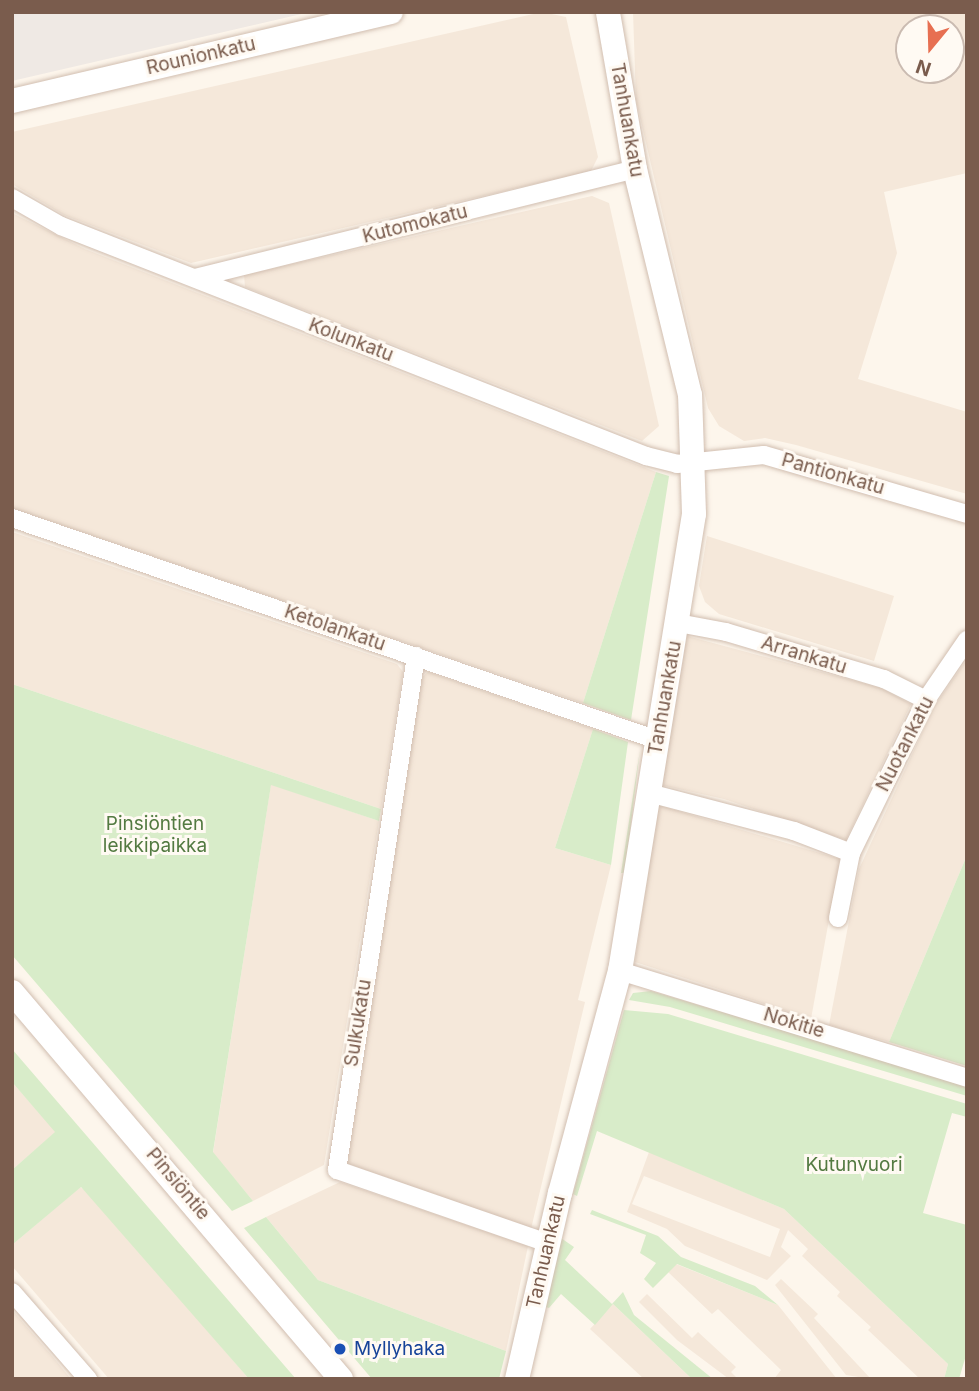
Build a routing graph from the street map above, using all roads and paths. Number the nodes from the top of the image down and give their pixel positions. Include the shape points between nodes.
1 (391, 12) edge
2 (608, 12) edge
3 (12, 101) edge
4 (635, 169) junction
5 (12, 198) edge
6 (195, 278) junction
7 (696, 462) junction
8 (967, 514) edge
9 (12, 518) edge
10 (678, 624) junction
11 (967, 640) edge
12 (416, 656) junction
13 (926, 699) junction
14 (657, 740) junction
15 (649, 793) junction
16 (851, 853) junction
17 (838, 918) dead end
18 (620, 971) junction
19 (12, 992) edge
20 (967, 1078) edge
21 (548, 1243) junction
22 (12, 1292) edge
23 (88, 1379) edge
24 (341, 1379) edge
25 (517, 1379) edge

1 - 3 street, Rounionkatu
2 - 4 street, Tanhuankatu
4 - 6 street, Kutomokatu
4 - 7 street, Tanhuankatu via 690,395
5 - 6 street, Kolunkatu via 61,226
6 - 7 street, Kolunkatu via 646,456 677,464
7 - 8 street, Pantionkatu via 764,454
7 - 10 street, Tanhuankatu via 694,514
9 - 12 street, Ketolankatu
10 - 13 street, Arrankatu via 726,632 884,679
10 - 14 street, Tanhuankatu
11 - 13 street, Nuotankatu
12 - 14 street, Ketolankatu
12 - 21 street, Sulkukatu via 337,1170
13 - 16 street, Nuotankatu
14 - 15 street, Tanhuankatu
15 - 16 street via 794,831
15 - 18 street, Tanhuankatu
16 - 17 street, Nuotankatu
18 - 20 street, Nokitie
18 - 21 street, Tanhuankatu
19 - 24 street, Pinsiöntie
21 - 25 street, Tanhuankatu
22 - 23 street

